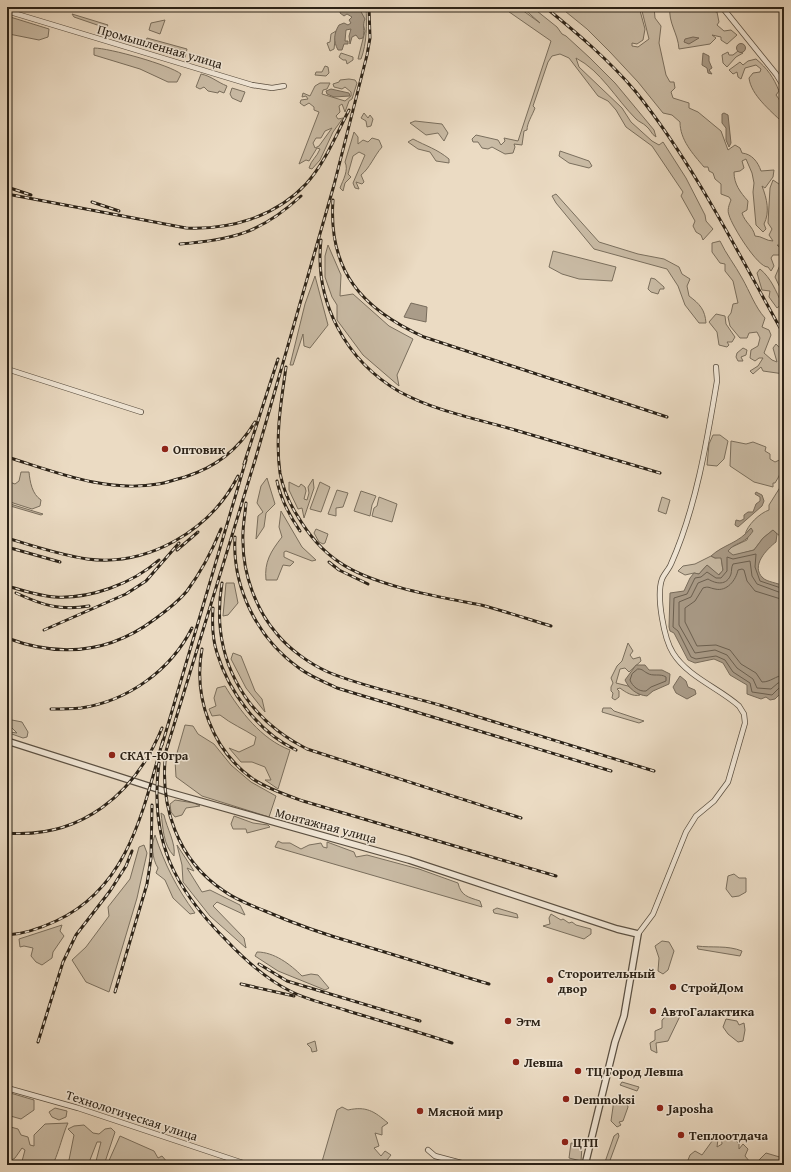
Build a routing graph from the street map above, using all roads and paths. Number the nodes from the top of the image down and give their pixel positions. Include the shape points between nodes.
1 (722, 7) edge
2 (7, 11) edge
3 (284, 86) dead end
4 (784, 87) edge
5 (716, 367) dead end
6 (7, 369) edge
7 (141, 412) dead end
8 (7, 741) edge
9 (638, 934) junction
10 (7, 1088) edge
11 (428, 1150) dead end
12 (249, 1165) edge
13 (469, 1165) edge
14 (586, 1165) edge

1 - 4 street
2 - 3 street, Промышленная улица via 252,85 272,88
5 - 9 street via 717,381 699,478 671,565 661,580 661,611 666,640 682,665 739,706 744,714 745,723 728,782 714,801 696,816 686,832 653,914
6 - 7 street
8 - 9 street, Монтажная улица via 164,791 409,860
9 - 14 street via 624,1016 615,1042
10 - 12 street, Технологическая улица via 78,1108
11 - 13 street via 435,1156

